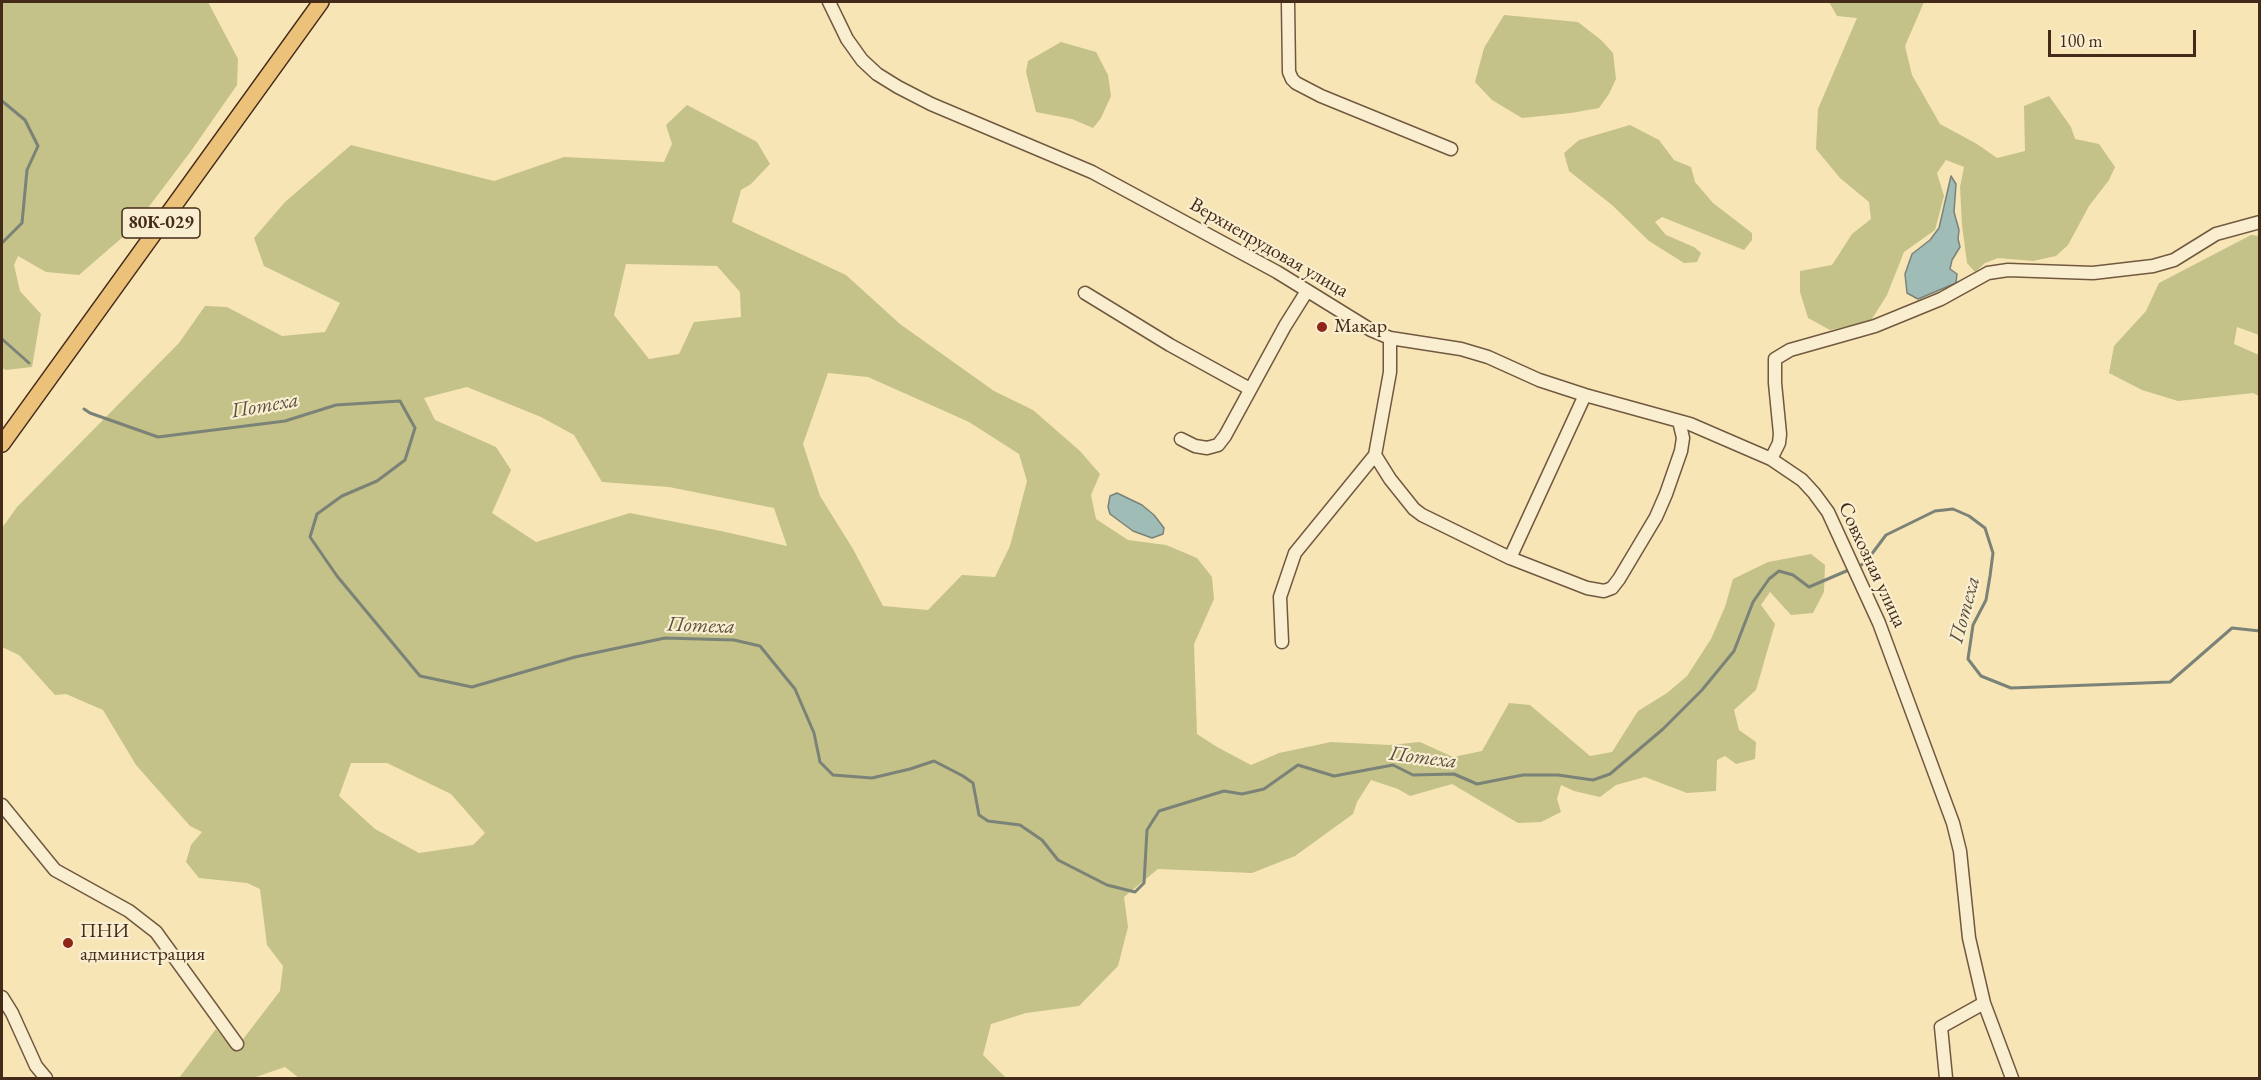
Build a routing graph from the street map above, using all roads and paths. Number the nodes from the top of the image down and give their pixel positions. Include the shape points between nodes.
1 (321, 2) edge
2 (829, 2) edge
3 (1288, 2) edge
4 (1451, 149) dead end
5 (2259, 222) edge
6 (1307, 291) junction
7 (1085, 293) dead end
8 (1390, 338) junction
9 (1250, 389) junction
10 (1585, 395) junction
11 (1679, 421) junction
12 (1180, 439) dead end
13 (2, 444) edge
14 (1375, 455) junction
15 (1771, 459) junction
16 (1510, 558) junction
17 (1282, 642) dead end
18 (2, 805) edge
19 (2, 997) edge
20 (1983, 1003) junction
21 (237, 1044) dead end
22 (46, 1078) edge
23 (1946, 1078) edge
24 (2012, 1078) edge

1 - 13 main road, 80К-029
2 - 6 street, Верхнепрудовая улица via 862,60 898,87 1092,172
3 - 4 street via 1289,72 1296,83
5 - 15 street via 2216,234 2174,260 2153,266 2093,273 1988,273 1941,299 1875,326 1790,350 1775,359 1780,434
6 - 8 street, Верхнепрудовая улица via 1350,319
6 - 9 street
7 - 9 street
8 - 10 street, Верхнепрудовая улица via 1461,349
8 - 14 street via 1390,372
9 - 12 street via 1218,445 1201,447
10 - 11 street, Верхнепрудовая улица
10 - 16 street
11 - 15 street, Верхнепрудовая улица
11 - 16 street via 1681,452 1666,494 1612,588 1587,588
14 - 16 street via 1414,509
14 - 17 street via 1295,553 1280,597
15 - 20 street, Совхозная улица via 1802,480 1828,512 1879,623 1953,823 1960,851 1969,938
18 - 21 street via 55,870 129,911 156,932
19 - 22 street via 36,1066
20 - 23 street via 1941,1027
20 - 24 street, Совхозная улица

